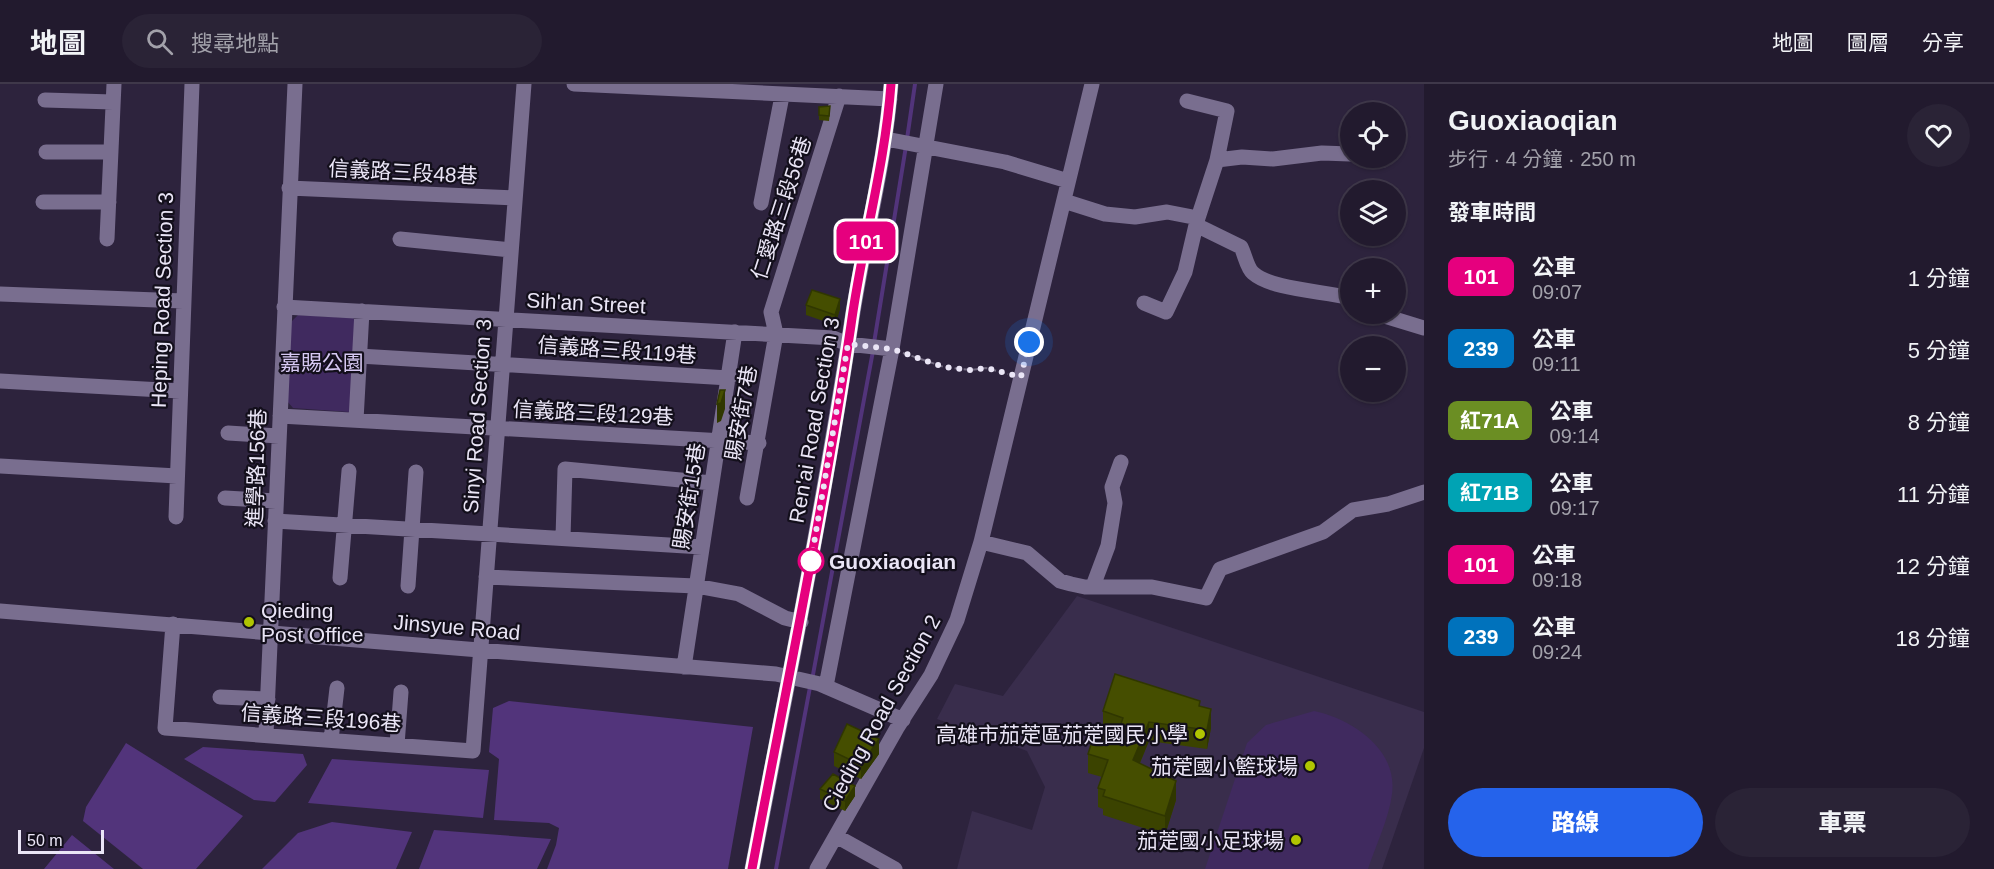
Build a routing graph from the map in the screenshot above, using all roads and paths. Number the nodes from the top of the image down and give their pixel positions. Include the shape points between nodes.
1 (114, 84) edge
2 (192, 84) edge
3 (295, 84) edge
4 (524, 84) edge
5 (574, 84) edge
6 (936, 84) edge
7 (1092, 84) edge
8 (890, 92) edge
9 (782, 96) junction
10 (839, 96) junction
11 (45, 100) dead end
12 (1187, 101) dead end
13 (113, 102) junction
14 (892, 140) junction
15 (922, 145) junction
16 (46, 152) dead end
17 (111, 152) junction
18 (1340, 154) edge
19 (1216, 160) junction
20 (1068, 181) junction
21 (289, 188) junction
22 (515, 198) junction
23 (1064, 201) junction
24 (43, 202) dead end
25 (109, 202) junction
26 (761, 203) dead end
27 (1197, 221) junction
28 (400, 238) dead end
29 (107, 239) dead end
30 (511, 250) junction
31 (0, 294) edge
32 (1340, 296) edge
33 (183, 301) junction
34 (1144, 303) dead end
35 (284, 306) junction
36 (362, 311) junction
37 (506, 320) junction
38 (1406, 323) edge
39 (1424, 328) edge
40 (735, 332) junction
41 (776, 334) junction
42 (855, 345) junction
43 (887, 349) junction
44 (359, 356) junction
45 (502, 363) junction
46 (1021, 377) junction
47 (729, 378) junction
48 (0, 381) edge
49 (180, 391) junction
50 (280, 416) junction
51 (356, 420) junction
52 (497, 428) junction
53 (228, 433) dead end
54 (279, 436) junction
55 (719, 441) junction
56 (759, 443) junction
57 (1121, 462) dead end
58 (0, 466) edge
59 (349, 471) dead end
60 (416, 472) dead end
61 (177, 476) junction
62 (712, 483) junction
63 (1424, 492) edge
64 (225, 498) dead end
65 (747, 498) dead end
66 (276, 501) junction
67 (176, 518) dead end
68 (275, 521) junction
69 (346, 524) junction
70 (412, 531) junction
71 (489, 536) junction
72 (563, 538) junction
73 (981, 542) junction
74 (702, 547) junction
75 (486, 577) junction
76 (340, 578) dead end
77 (408, 586) dead end
78 (696, 586) junction
79 (1094, 586) junction
80 (0, 611) edge
81 (801, 622) junction
82 (173, 624) junction
83 (270, 632) junction
84 (480, 650) junction
85 (684, 667) junction
86 (796, 677) junction
87 (823, 685) junction
88 (338, 688) dead end
89 (401, 692) dead end
90 (220, 697) dead end
91 (268, 699) junction
92 (903, 720) junction
93 (266, 735) junction
94 (331, 740) junction
95 (397, 745) junction
96 (472, 751) joint
97 (836, 836) junction
98 (752, 869) edge
99 (817, 869) edge
100 (895, 869) edge

1 - 13 street
2 - 33 street, Heping Road Section 3
3 - 21 street, 進學路156巷
4 - 22 street, Sinyi Road Section 3
5 - 9 street
6 - 15 street
7 - 20 street, Cieding Road Section 2
8 - 10 street
8 - 14 street, Ren'ai Road Section 3
9 - 10 street
9 - 26 street
10 - 41 street, 仁愛路三段56巷 via 771,312
11 - 13 street
12 - 19 street via 1227,111
13 - 17 street
14 - 15 street
14 - 42 street, Ren'ai Road Section 3
15 - 20 street via 1005,162
15 - 43 street
16 - 17 street
17 - 25 street
18 - 19 street
19 - 27 street
20 - 23 street, Cieding Road Section 2
21 - 22 street, 信義路三段48巷
21 - 35 street, 進學路156巷
22 - 30 street, Sinyi Road Section 3
23 - 27 street via 1105,214 1135,217 1167,212
23 - 46 street, Cieding Road Section 2
24 - 25 street
25 - 29 street
27 - 32 street via 1241,247 1249,268 1261,278
27 - 34 street via 1185,272 1166,312
28 - 30 street
30 - 37 street, Sinyi Road Section 3
31 - 33 street
33 - 49 street, Heping Road Section 3
35 - 36 street, Sih'an Street
35 - 50 street, 進學路156巷
36 - 37 street, Sih'an Street
36 - 44 street
37 - 40 street, Sih'an Street
37 - 45 street, Sinyi Road Section 3
38 - 39 street
40 - 41 street, Sih'an Street
40 - 47 street, 賜安街15巷
41 - 42 street, Sih'an Street via 833,338
41 - 56 street, 賜安街7巷
42 - 43 street, Sih'an Street
42 - 81 street, Ren'ai Road Section 3
43 - 46 path via 944,367 986,368
43 - 87 street
44 - 45 street, 信義路三段119巷
44 - 51 street
45 - 47 street, 信義路三段119巷
45 - 52 street, Sinyi Road Section 3
46 - 73 street, Cieding Road Section 2
47 - 55 street, 賜安街15巷
48 - 49 street
49 - 61 street, Heping Road Section 3
50 - 51 street, 信義路三段129巷
50 - 54 street, 進學路156巷
51 - 52 street, 信義路三段129巷
52 - 55 street, 信義路三段129巷
52 - 71 street, Sinyi Road Section 3
53 - 54 street
54 - 66 street, 進學路156巷
55 - 56 street, 信義路三段129巷
55 - 62 street, 賜安街15巷
56 - 65 street, 賜安街7巷
57 - 79 street via 1113,488 1115,503 1108,546
58 - 61 street
59 - 69 street
60 - 70 street
61 - 67 street, Heping Road Section 3
62 - 72 street via 565,469
62 - 74 street, 賜安街15巷
63 - 79 street via 1353,510 1323,532 1220,569 1206,598 1152,587
64 - 66 street
66 - 68 street, 進學路156巷
68 - 69 street
68 - 83 street, 進學路156巷
69 - 70 street
69 - 76 street
70 - 71 street
70 - 77 street
71 - 72 street
71 - 75 street, Sinyi Road Section 3
72 - 74 street
73 - 79 street via 1027,553 1060,580
73 - 92 street, Cieding Road Section 2 via 957,620 931,675
74 - 78 street, 賜安街15巷
75 - 78 street
75 - 84 street, Sinyi Road Section 3
78 - 81 street via 740,594 785,618
78 - 85 street, 賜安街15巷
80 - 82 street, Jinsyue Road
81 - 86 street, Ren'ai Road Section 3
82 - 83 street, Jinsyue Road
82 - 93 street, 信義路三段196巷 via 165,728
83 - 84 street, Jinsyue Road
83 - 91 street, 進學路156巷
84 - 85 street, Jinsyue Road
84 - 96 street, Sinyi Road Section 3
85 - 86 street, Jinsyue Road
86 - 87 street, Jinsyue Road
86 - 98 street, Ren'ai Road Section 3
87 - 92 street, Jinsyue Road
88 - 94 street
89 - 95 street
90 - 91 street
91 - 93 street, 進學路156巷
92 - 97 street, Cieding Road Section 2
93 - 94 street, 信義路三段196巷
94 - 95 street, 信義路三段196巷
95 - 96 street, 信義路三段196巷
97 - 99 street, Cieding Road Section 2
97 - 100 street

